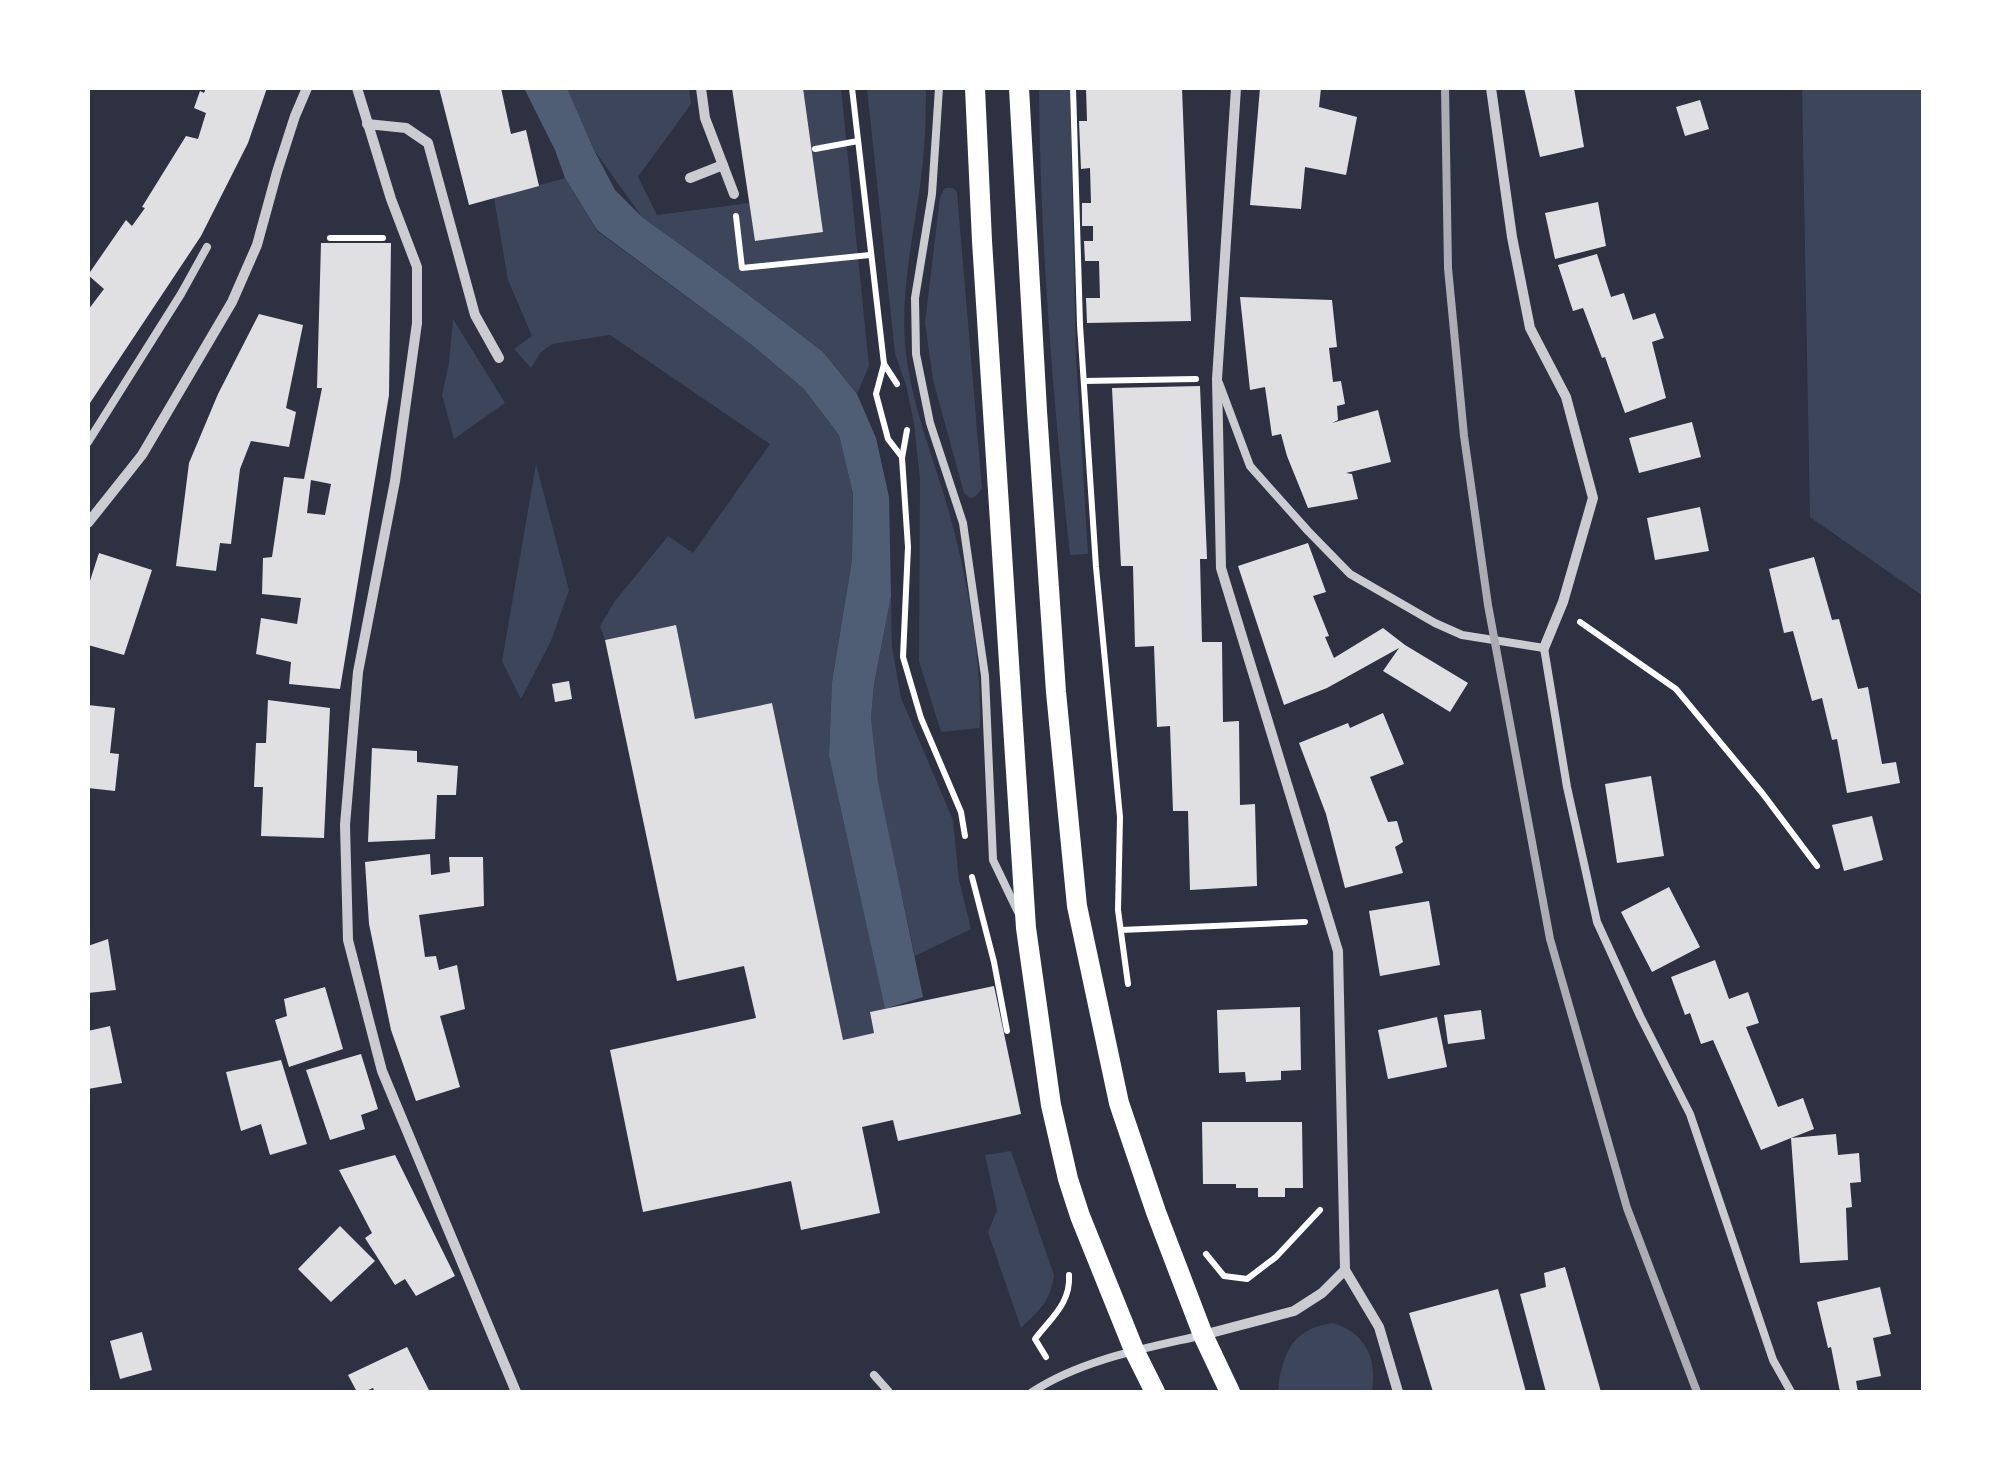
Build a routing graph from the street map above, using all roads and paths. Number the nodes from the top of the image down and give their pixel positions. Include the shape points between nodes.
1 (307, 88) edge
2 (357, 88) edge
3 (701, 88) edge
4 (852, 88) edge
5 (939, 88) edge
6 (975, 88) edge
7 (1019, 88) edge
8 (1073, 88) edge
9 (1236, 88) edge
10 (1491, 88) edge
11 (367, 124) junction
12 (858, 142) junction
13 (815, 149) dead end
14 (723, 165) junction
15 (690, 178) dead end
16 (734, 194) dead end
17 (736, 220) dead end
18 (330, 238) dead end
19 (405, 238) junction
20 (207, 247) dead end
21 (870, 255) junction
22 (499, 358) dead end
23 (1217, 379) junction
24 (1084, 382) junction
25 (88, 442) edge
26 (88, 523) edge
27 (1563, 602) junction
28 (1544, 648) junction
29 (945, 777) dead end
30 (1817, 866) dead end
31 (1330, 921) junction
32 (1026, 928) junction
33 (1121, 930) junction
34 (1128, 985) dead end
35 (1343, 1185) junction
36 (1198, 1238) dead end
37 (1345, 1270) junction
38 (1203, 1335) junction
39 (1134, 1350) junction
40 (874, 1375) dead end
41 (516, 1392) edge
42 (889, 1392) edge
43 (1032, 1392) edge
44 (1154, 1392) edge
45 (1230, 1392) edge
46 (1398, 1392) edge
47 (1790, 1392) edge

1 - 26 street via 232,302 142,455
2 - 11 street
3 - 14 street
4 - 12 path
5 - 32 lane via 932,194 915,298 916,354 968,554 985,676 993,860
6 - 32 main road
7 - 38 main road via 1056,692 1077,906 1119,1103
8 - 24 path
9 - 23 street
10 - 27 street via 1530,328 1566,397 1593,498
11 - 19 street
11 - 22 street via 406,128 428,143 475,315
12 - 13 path
12 - 21 path
14 - 15 street
14 - 16 street
17 - 21 path via 742,268
18 - 19 path
19 - 41 street via 417,267 417,323 396,481 358,672 344,825 348,940 382,1071
20 - 25 lane
21 - 29 path via 884,364 876,394 888,440 902,458 908,547 904,657
23 - 24 path
23 - 28 lane via 1250,466 1350,574 1462,636
23 - 31 street via 1221,568
24 - 33 path via 1120,816
27 - 28 street
27 - 30 path via 1582,624 1676,689
28 - 47 lane via 1598,922 1690,1114 1773,1360
31 - 33 path
31 - 35 street via 1338,951
32 - 39 main road via 1050,1105 1068,1179
33 - 34 path
35 - 36 path via 1247,1280 1224,1276
35 - 37 street
37 - 38 street via 1294,1311
37 - 46 street via 1379,1328
38 - 39 lane
38 - 45 main road
39 - 43 lane via 1056,1376
39 - 44 main road
40 - 42 lane

